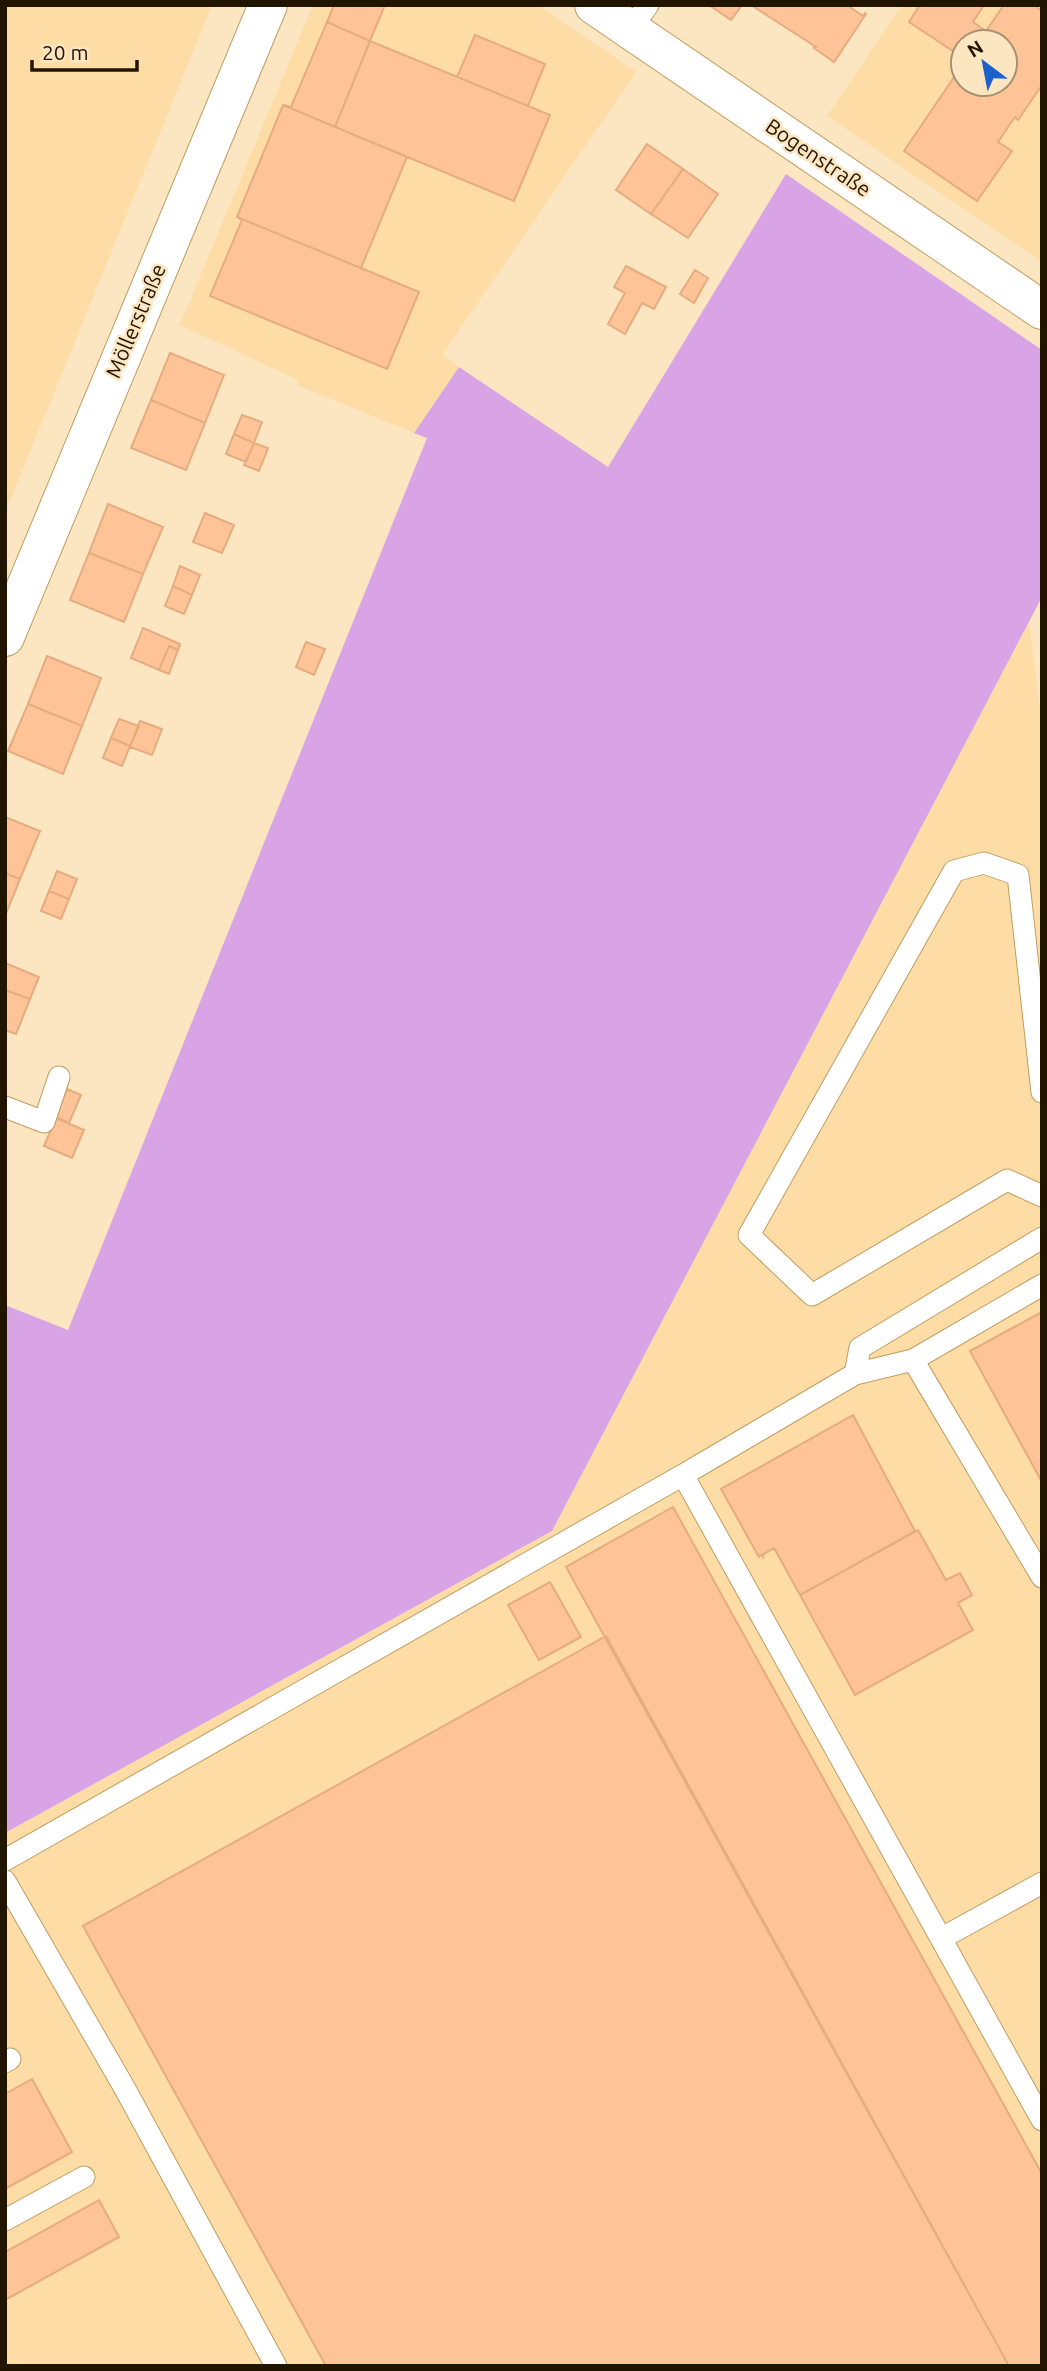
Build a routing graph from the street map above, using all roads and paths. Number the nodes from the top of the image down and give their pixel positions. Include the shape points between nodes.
1 (268, 5) edge
2 (594, 5) edge
3 (639, 18) edge
4 (1042, 310) edge
5 (5, 637) edge
6 (59, 1077) dead end
7 (1042, 1092) edge
8 (5, 1107) edge
9 (1042, 1196) edge
10 (1042, 1238) edge
11 (1042, 1286) edge
12 (913, 1360) junction
13 (855, 1374) junction
14 (684, 1475) junction
15 (1042, 1577) edge
16 (5, 1860) edge
17 (5, 1881) edge
18 (1042, 1883) edge
19 (942, 1938) junction
20 (1042, 2120) edge
21 (84, 2177) dead end
22 (5, 2220) edge
23 (276, 2366) edge

1 - 5 street, Möllerstraße
2 - 3 street, Bogenstraße
3 - 4 street, Bogenstraße
6 - 8 lane via 44,1122
7 - 9 lane via 1018,875 984,863 954,871 749,1235 811,1295 1007,1180
10 - 13 lane via 860,1348
11 - 12 lane
12 - 13 lane
12 - 15 lane
13 - 14 lane
14 - 16 lane
14 - 19 lane
17 - 23 lane
18 - 19 lane
19 - 20 lane
21 - 22 lane

